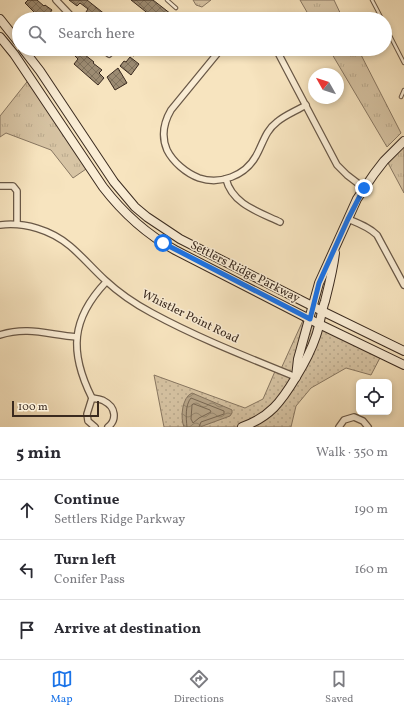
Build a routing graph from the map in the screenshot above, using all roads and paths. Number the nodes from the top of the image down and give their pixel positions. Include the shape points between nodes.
1 (56, 0) edge
2 (167, 0) edge
3 (372, 0) edge
4 (176, 8) dead end
5 (67, 12) edge
6 (378, 12) edge
7 (0, 19) edge
8 (12, 34) edge
9 (0, 37) edge
10 (392, 40) edge
11 (12, 52) edge
12 (15, 56) edge
13 (28, 56) edge
14 (216, 56) edge
15 (280, 56) edge
16 (404, 63) edge
17 (404, 90) edge
18 (401, 97) dead end
19 (306, 105) junction
20 (404, 140) edge
21 (226, 179) junction
22 (0, 186) edge
23 (364, 188) junction
24 (348, 219) junction
25 (280, 222) dead end
26 (17, 224) junction
27 (0, 225) edge
28 (335, 248) junction
29 (106, 282) junction
30 (404, 285) edge
31 (313, 307) junction
32 (322, 311) junction
33 (310, 319) junction
34 (319, 324) junction
35 (0, 335) edge
36 (77, 337) junction
37 (404, 351) edge
38 (404, 365) edge
39 (296, 377) junction
40 (92, 398) junction
41 (95, 427) edge
42 (108, 427) edge
43 (242, 427) edge
44 (339, 427) edge
45 (368, 427) edge

1 - 5 street
2 - 4 lane
3 - 6 lane
7 - 8 street
9 - 11 street, Settlers Ridge Parkway
10 - 16 lane
12 - 33 street, Settlers Ridge Parkway via 103,187 114,202 140,227 163,243
13 - 31 street, Settlers Ridge Parkway via 114,182 135,207 180,239
14 - 21 street via 171,110 165,122 164,136 169,154 188,172 204,179
15 - 19 street
17 - 18 lane
19 - 21 street via 276,122 248,167
19 - 23 street via 337,165
20 - 23 street
21 - 25 street via 229,189 240,201
22 - 26 street via 13,186 17,192
23 - 24 street
24 - 28 street
24 - 30 street via 373,230
26 - 27 street, Whistler Point Road
26 - 29 street, Whistler Point Road via 39,229 62,240
28 - 31 street via 319,283
28 - 32 street via 331,278
29 - 36 street via 88,304
29 - 39 street, Whistler Point Road via 139,306 168,321
31 - 32 street, Settlers Ridge Parkway
31 - 33 street
32 - 34 street
32 - 37 street, Settlers Ridge Parkway
33 - 34 street, Settlers Ridge Parkway
33 - 39 street via 298,359
34 - 38 street, Settlers Ridge Parkway
34 - 39 street via 311,351
35 - 36 street via 30,330
36 - 40 street via 76,349 81,376
39 - 43 street via 286,394 268,414
40 - 41 street via 87,414 88,421
40 - 42 street via 105,401 113,410 115,416
44 - 45 street via 344,420 354,417

